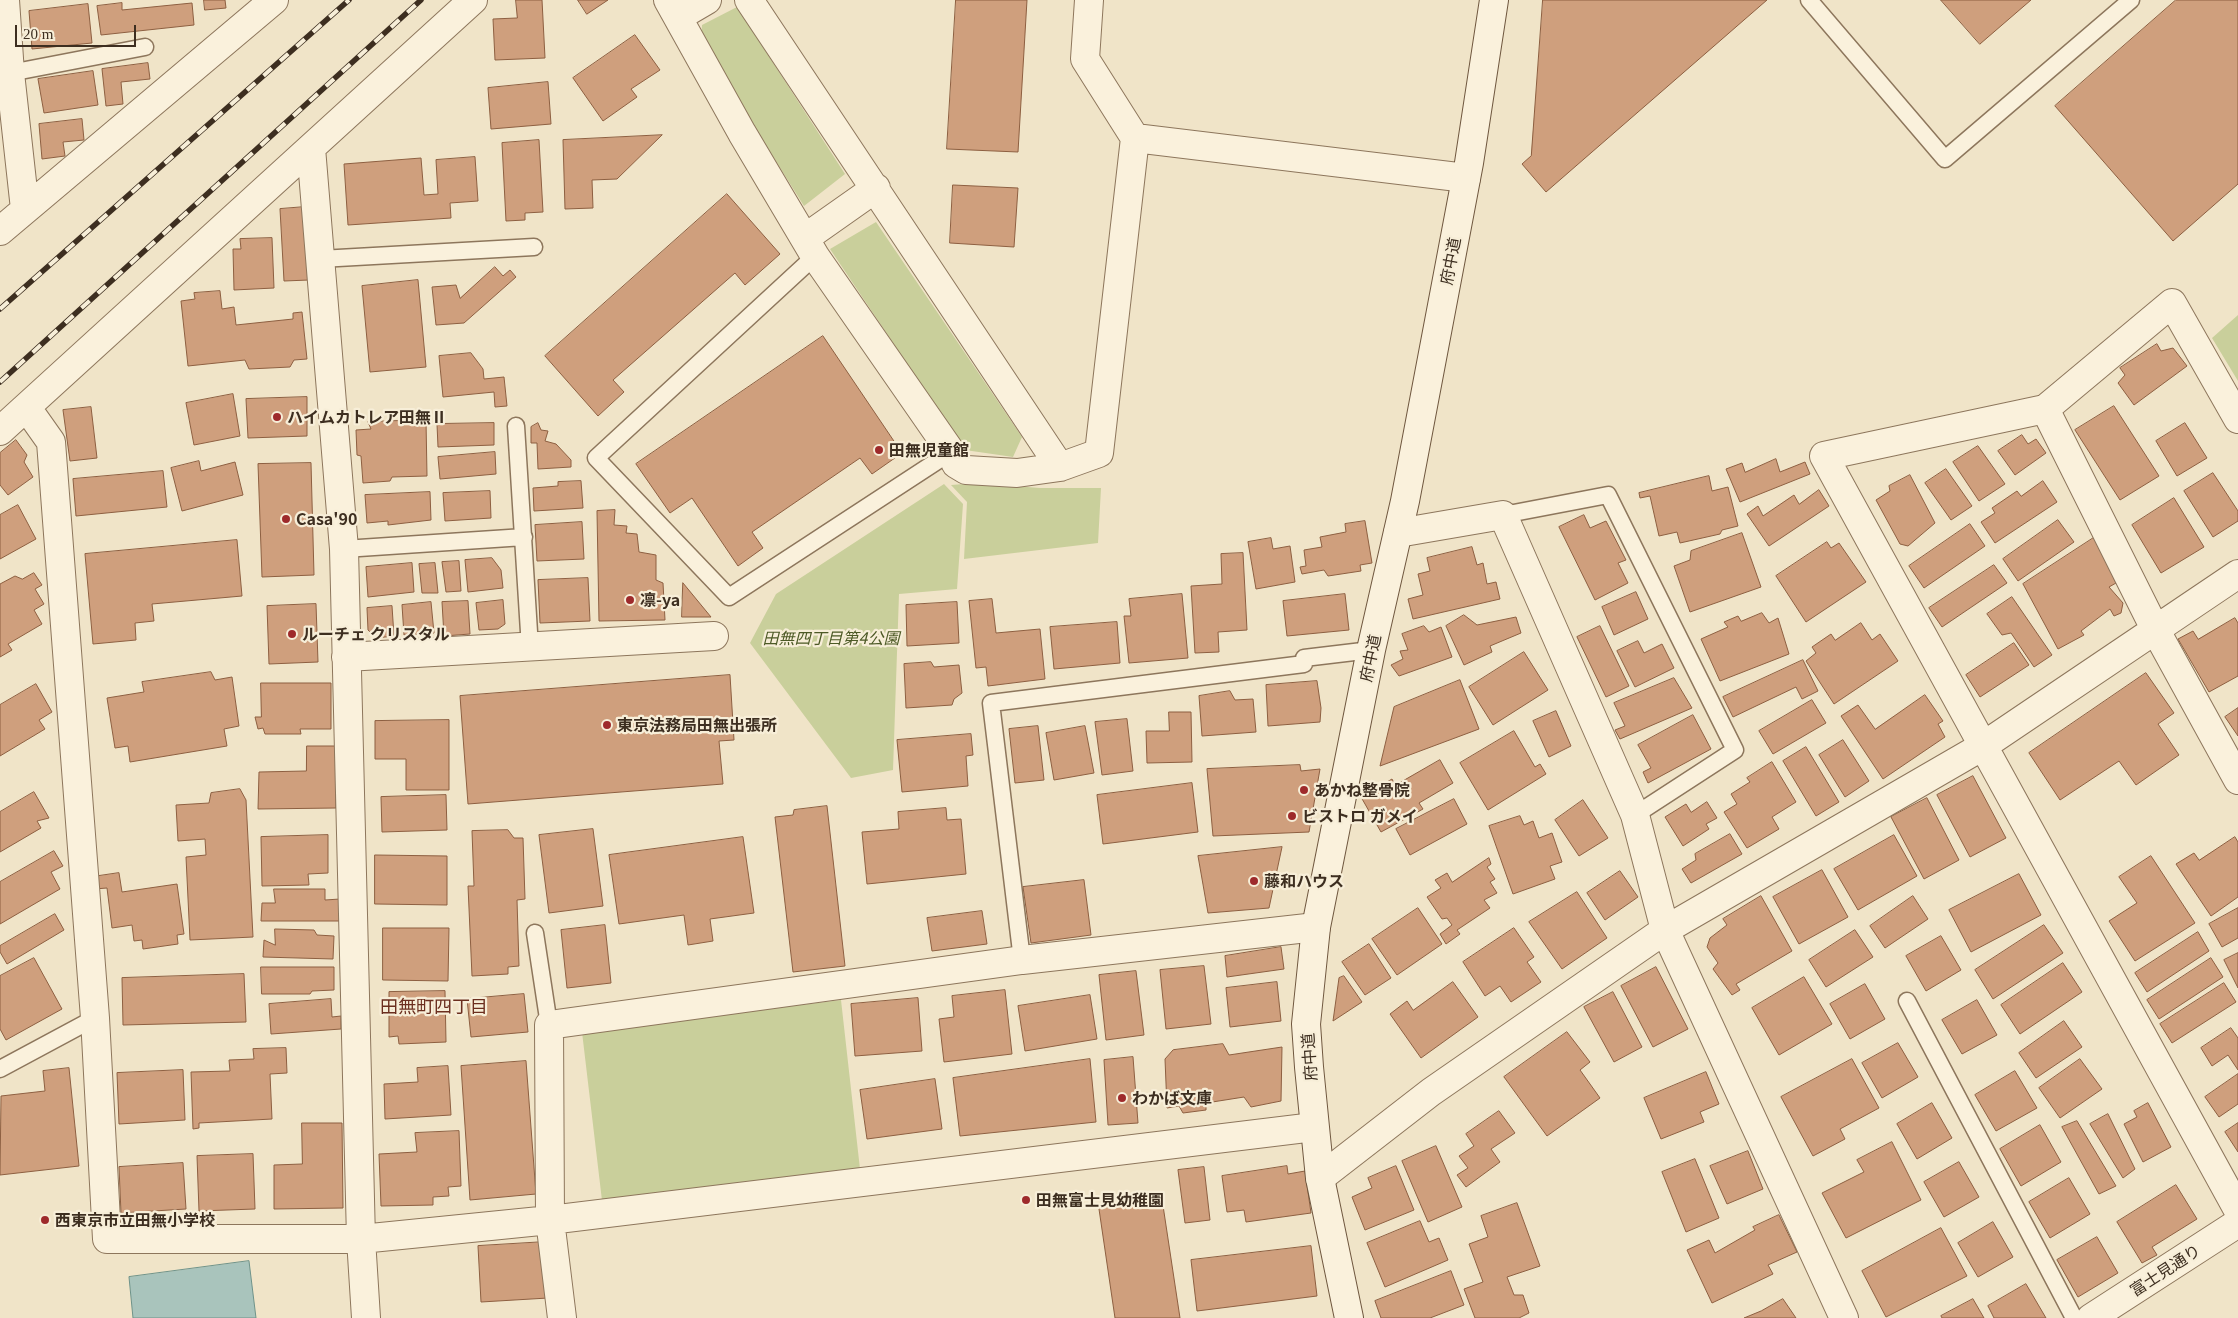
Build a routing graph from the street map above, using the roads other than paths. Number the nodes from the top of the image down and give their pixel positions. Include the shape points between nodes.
1 (5, 0) edge
2 (274, 0) edge
3 (473, 0) edge
4 (707, 0) edge
5 (749, 0) edge
6 (1089, 0) edge
7 (1494, 0) edge
8 (1809, 0) edge
9 (2131, 0) edge
10 (673, 9) edge
11 (145, 47) dead end
12 (10, 73) junction
13 (1135, 138) junction
14 (310, 148) junction
15 (1466, 178) junction
16 (876, 188) junction
17 (24, 209) junction
18 (0, 231) edge
19 (534, 247) dead end
20 (810, 247) junction
21 (320, 259) junction
22 (27, 408) junction
23 (2045, 409) junction
24 (2238, 419) edge
25 (516, 426) dead end
26 (0, 431) edge
27 (951, 452) junction
28 (1060, 467) junction
29 (1503, 515) junction
30 (1398, 533) junction
31 (524, 537) junction
32 (344, 549) junction
33 (2238, 574) edge
34 (2156, 629) junction
35 (714, 636) dead end
36 (530, 648) junction
37 (1371, 650) junction
38 (346, 657) junction
39 (1983, 746) junction
40 (2238, 780) edge
41 (1635, 816) junction
42 (1316, 927) junction
43 (1665, 930) junction
44 (535, 934) dead end
45 (1022, 960) junction
46 (1907, 1002) dead end
47 (95, 1018) junction
48 (549, 1025) junction
49 (0, 1069) edge
50 (1314, 1127) junction
51 (1320, 1178) junction
52 (2238, 1210) edge
53 (550, 1220) junction
54 (2238, 1223) edge
55 (361, 1239) junction
56 (366, 1318) edge
57 (562, 1318) edge
58 (1348, 1318) edge
59 (1844, 1318) edge
60 (2074, 1318) edge
61 (2091, 1318) edge

1 - 12 street
2 - 17 street
3 - 14 street
4 - 10 street
5 - 16 street
6 - 13 street via 1085,60
7 - 15 street, 府中道
8 - 9 lane via 1946,159
10 - 20 street
11 - 12 lane
12 - 17 street
13 - 15 street
13 - 28 street via 1099,453
14 - 21 street
14 - 22 street
15 - 30 street, 府中道
16 - 20 street
16 - 28 street
17 - 18 street
19 - 21 lane
20 - 27 street
20 - 27 lane via 596,458 729,597
21 - 32 street
22 - 26 street
22 - 47 street via 51,442
23 - 24 street via 2172,303
23 - 34 street
23 - 39 street via 1824,456
25 - 31 lane
27 - 28 street via 956,464 966,470 1017,473
29 - 30 street
29 - 41 street
29 - 41 lane via 1608,495 1735,750
30 - 37 street, 府中道
31 - 32 lane
31 - 36 lane
32 - 38 street
33 - 34 street
34 - 39 street
34 - 40 street
35 - 36 street
36 - 38 street
37 - 42 street, 府中道
37 - 45 lane via 1304,658 1304,664 991,703
38 - 55 street
39 - 43 street
39 - 52 street
41 - 43 street
42 - 45 street
42 - 50 street, 府中道 via 1306,1024
43 - 51 street via 1431,1092
43 - 59 street
44 - 48 lane
45 - 48 street
46 - 60 lane
47 - 49 lane
47 - 55 street via 107,1239
48 - 53 street
50 - 51 street, 府中道
50 - 53 street
51 - 58 street, 府中道
53 - 55 street
53 - 57 street
54 - 61 street, 富士見通り
55 - 56 street

